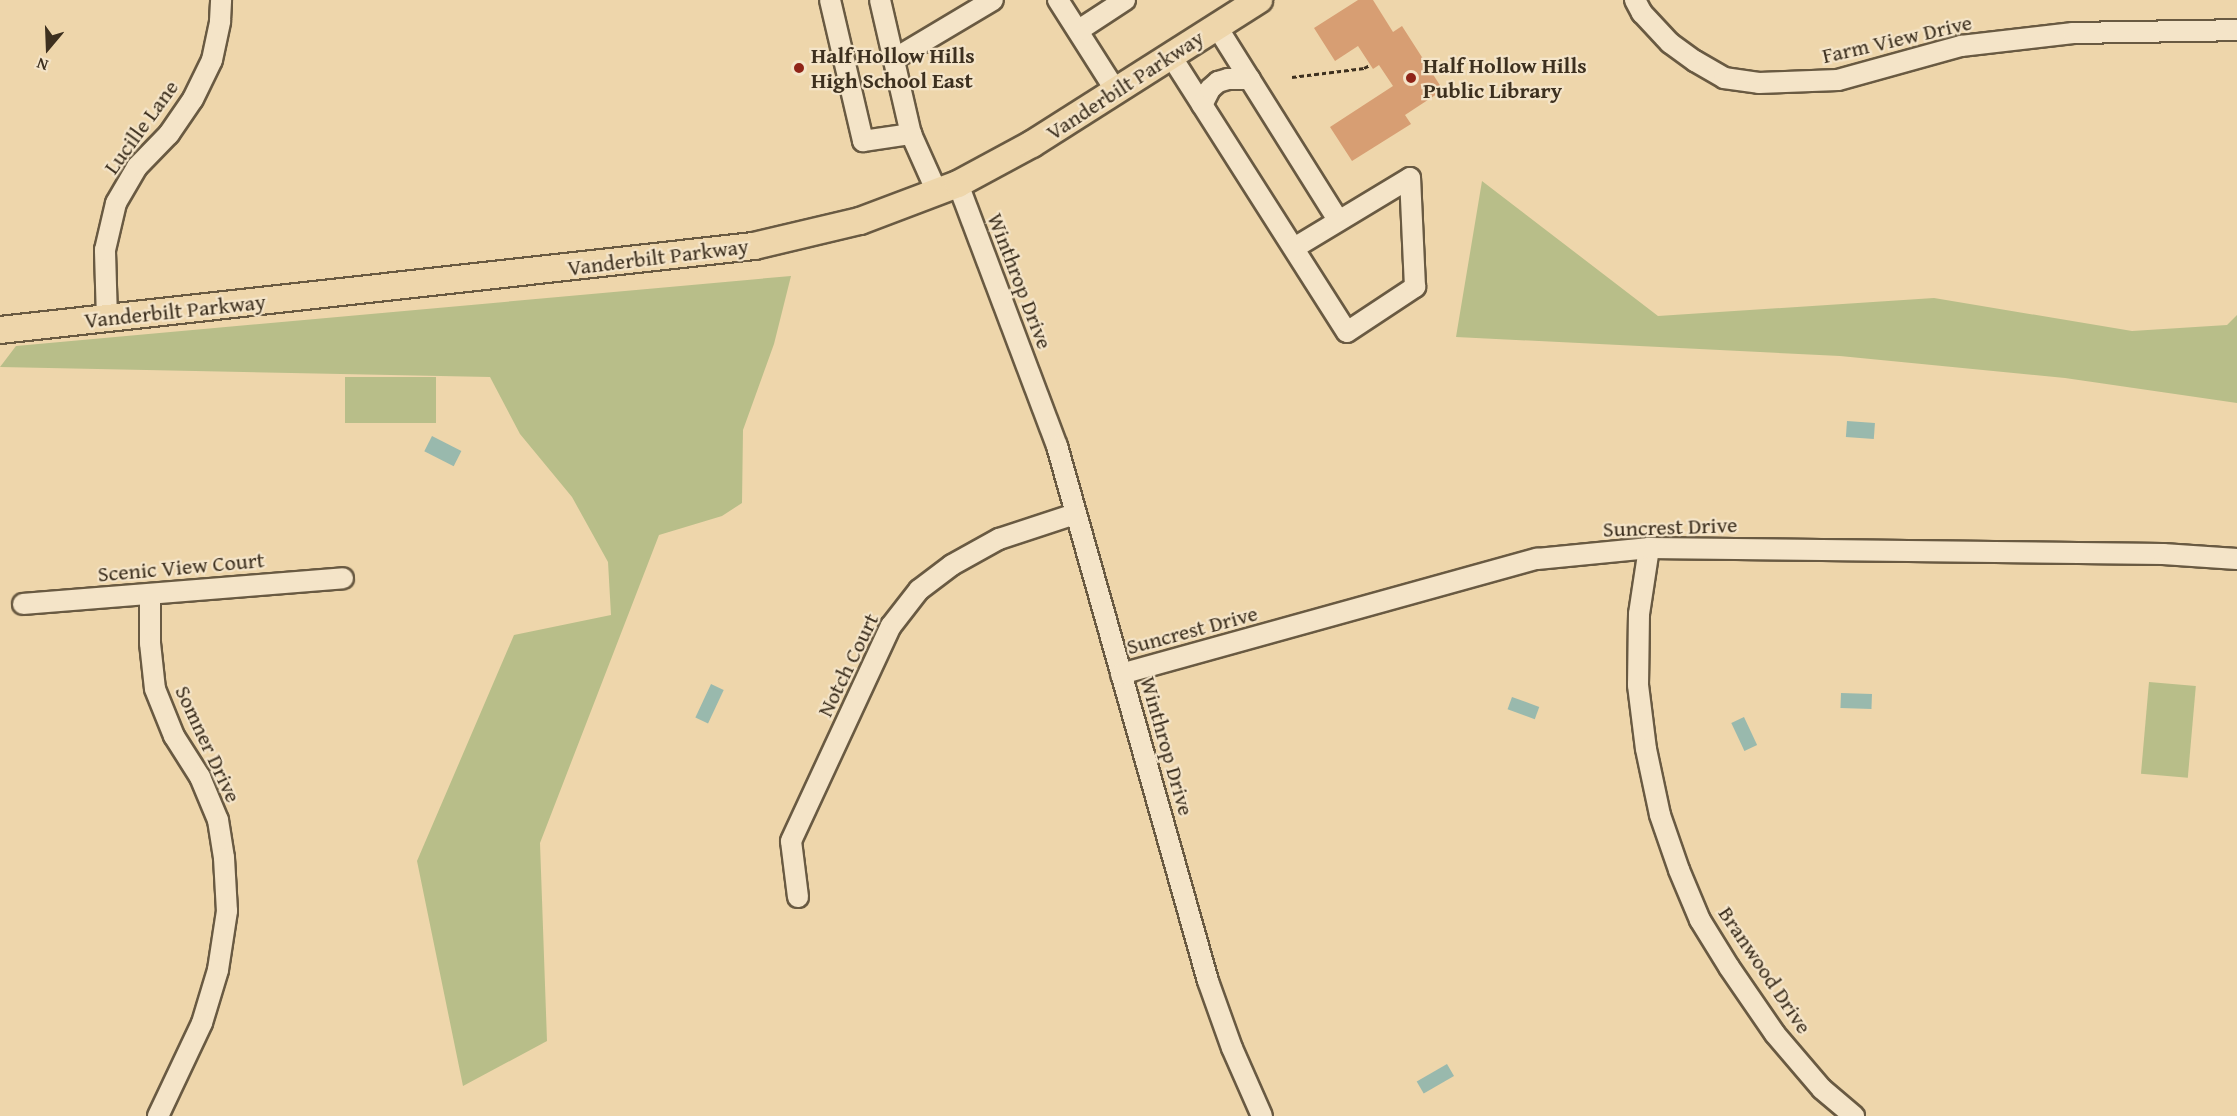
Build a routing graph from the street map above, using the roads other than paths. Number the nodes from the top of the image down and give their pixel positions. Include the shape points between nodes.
1 (221, 0) edge
2 (830, 0) edge
3 (880, 0) edge
4 (993, 0) edge
5 (1058, 0) edge
6 (1125, 0) edge
7 (1259, 0) edge
8 (1635, 0) edge
9 (1217, 27) junction
10 (1079, 30) junction
11 (2237, 30) edge
12 (1171, 56) junction
13 (894, 59) junction
14 (1250, 79) junction
15 (1116, 91) junction
16 (1202, 105) junction
17 (911, 134) junction
18 (948, 188) junction
19 (1338, 220) junction
20 (1294, 248) junction
21 (107, 319) junction
22 (0, 330) edge
23 (1075, 514) junction
24 (1649, 548) junction
25 (2237, 559) edge
26 (343, 578) dead end
27 (150, 595) junction
28 (23, 604) dead end
29 (1121, 674) junction
30 (798, 897) dead end
31 (158, 1116) edge
32 (1262, 1116) edge
33 (1854, 1116) edge

1 - 21 street, Lucille Lane via 212,60 193,99 169,134 137,166 116,202 105,250
2 - 17 street via 863,141
3 - 13 street, Winthrop Drive
4 - 13 street
5 - 10 street
6 - 10 street
7 - 9 main road, Vanderbilt Parkway
8 - 11 street, Farm View Drive via 1670,43 1695,61 1724,78 1759,83 1838,80 1961,46 2073,33
9 - 12 main road, Vanderbilt Parkway
9 - 14 street
10 - 15 street
12 - 15 main road, Vanderbilt Parkway
12 - 16 street
13 - 17 street, Winthrop Drive
14 - 16 street via 1218,82
14 - 19 street
15 - 18 main road, Vanderbilt Parkway via 1032,144
16 - 20 street
17 - 18 street, Winthrop Drive
18 - 21 main road, Vanderbilt Parkway via 860,221 754,246
18 - 23 street, Winthrop Drive via 1057,446
19 - 20 street
19 - 20 street via 1410,178 1415,287 1347,332
21 - 22 main road, Vanderbilt Parkway
23 - 29 street, Winthrop Drive
23 - 30 street, Notch Court via 999,539 952,565 919,590 891,626 791,841
24 - 25 street, Suncrest Drive via 2163,554
24 - 29 street, Suncrest Drive via 1538,559
24 - 33 street, Branwood Drive via 1639,614 1638,685 1660,815 1679,870 1700,920 1775,1034 1822,1089
26 - 27 street, Scenic View Court
27 - 28 street, Scenic View Court
27 - 31 street, Somner Drive via 155,689 174,736 200,777 218,820 226,911 218,970 202,1023
29 - 32 street, Winthrop Drive via 1208,981

